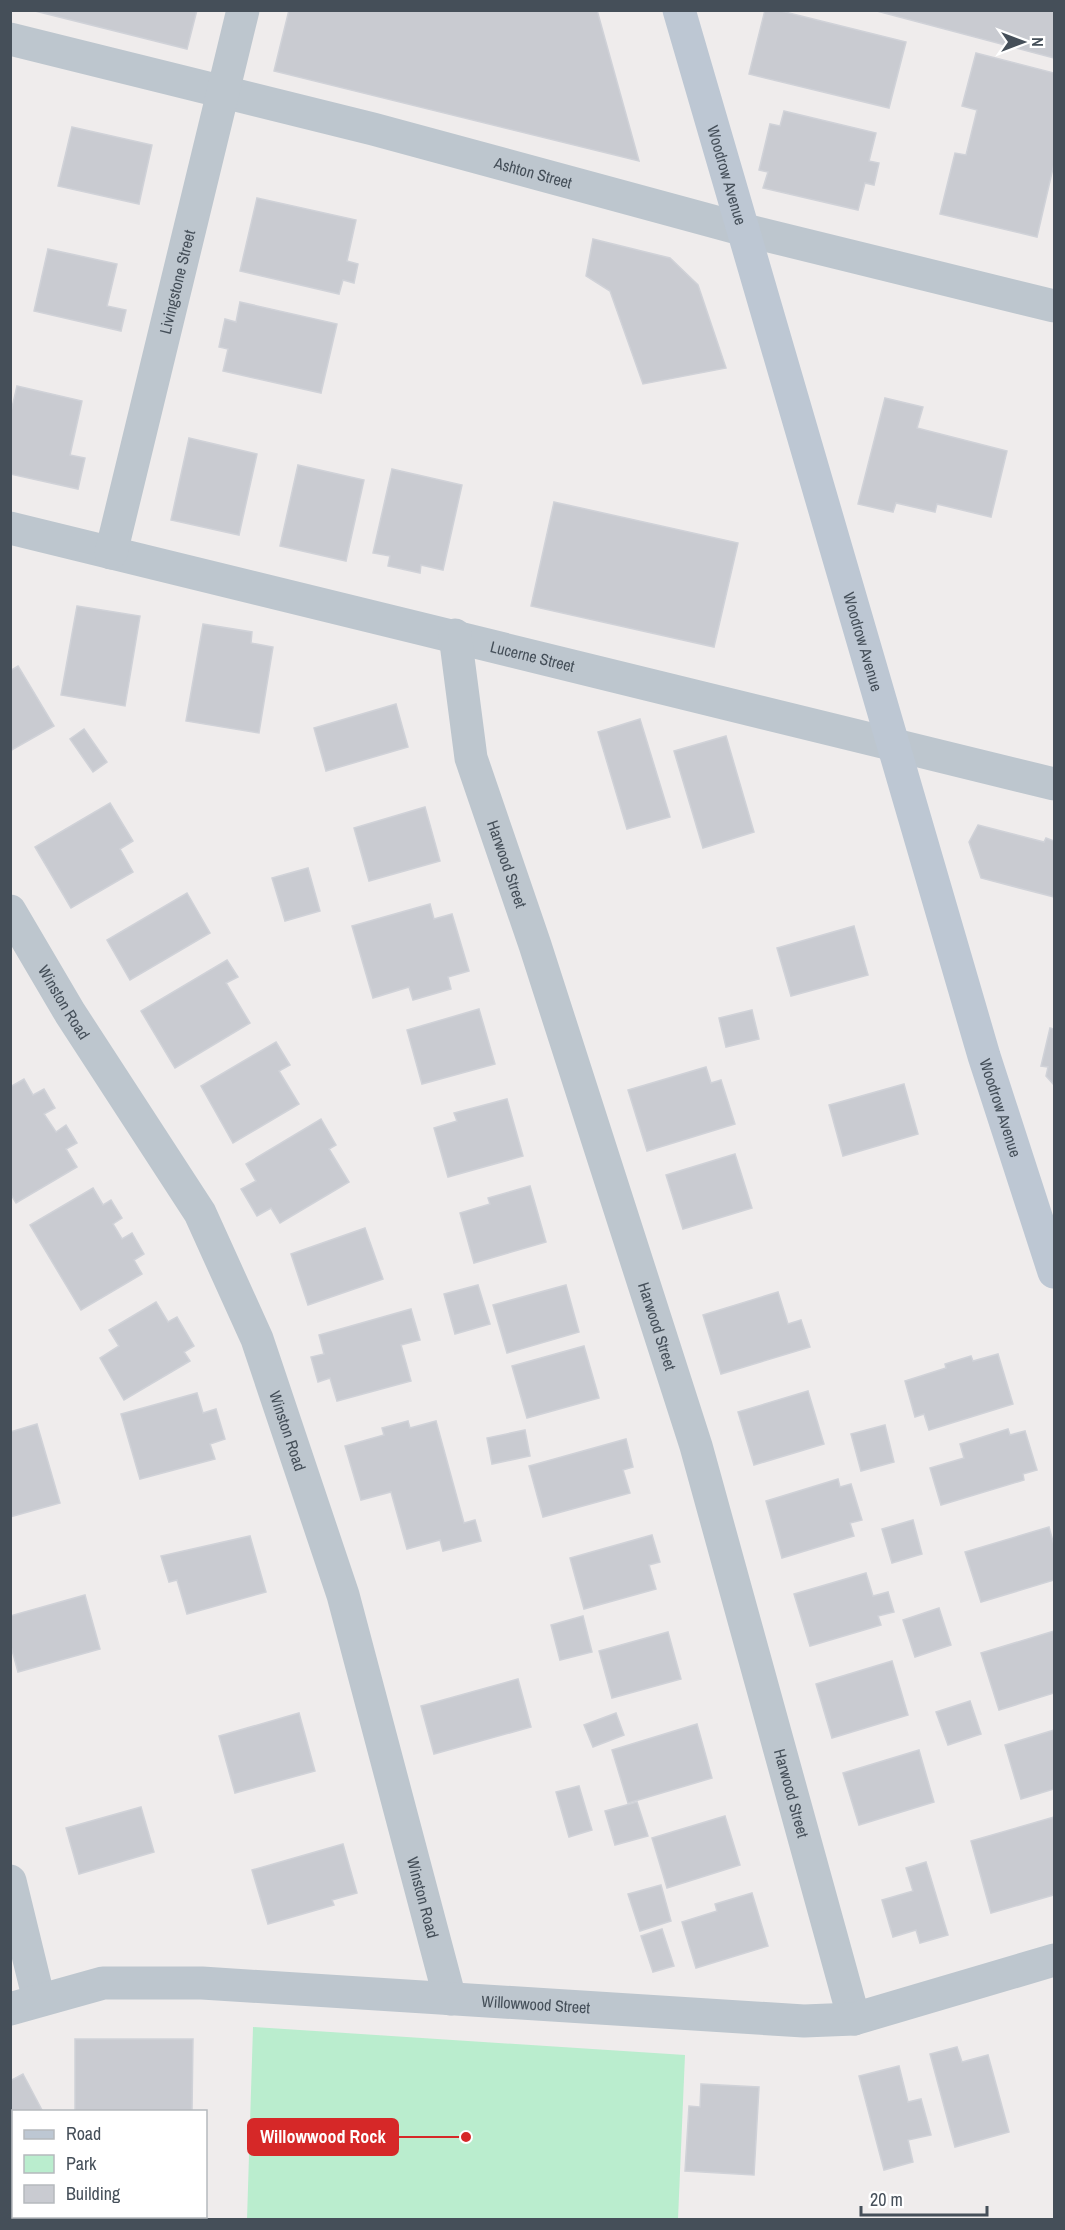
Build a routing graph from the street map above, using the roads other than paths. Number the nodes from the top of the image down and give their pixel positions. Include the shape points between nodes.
1 (243, 10) edge
2 (679, 10) edge
3 (10, 39) edge
4 (224, 93) junction
5 (745, 230) junction
6 (1054, 306) edge
7 (10, 528) edge
8 (111, 553) junction
9 (455, 635) junction
10 (894, 744) junction
11 (1054, 784) edge
12 (10, 911) edge
13 (1053, 1265) edge
14 (10, 1881) edge
15 (1054, 1960) edge
16 (450, 1999) junction
17 (25, 2004) edge
18 (854, 2019) junction

1 - 4 street, Livingstone Street
2 - 5 street, Woodrow Avenue
3 - 4 street, Ashton Street
4 - 5 street, Ashton Street via 373,129
4 - 8 street, Livingstone Street
5 - 6 street, Ashton Street
5 - 10 street, Woodrow Avenue
7 - 8 street, Lucerne Street
8 - 9 street, Lucerne Street
9 - 10 street, Lucerne Street
9 - 18 street, Harwood Street via 471,758 696,1446
10 - 11 street, Lucerne Street
10 - 13 street, Woodrow Avenue via 984,1056
12 - 16 street, Winston Road via 70,1013 200,1213 257,1339 343,1595
14 - 17 street
15 - 18 street, Willowwood Street
16 - 17 street, Willowwood Street via 202,1983 102,1983
16 - 18 street, Willowwood Street via 804,2021

